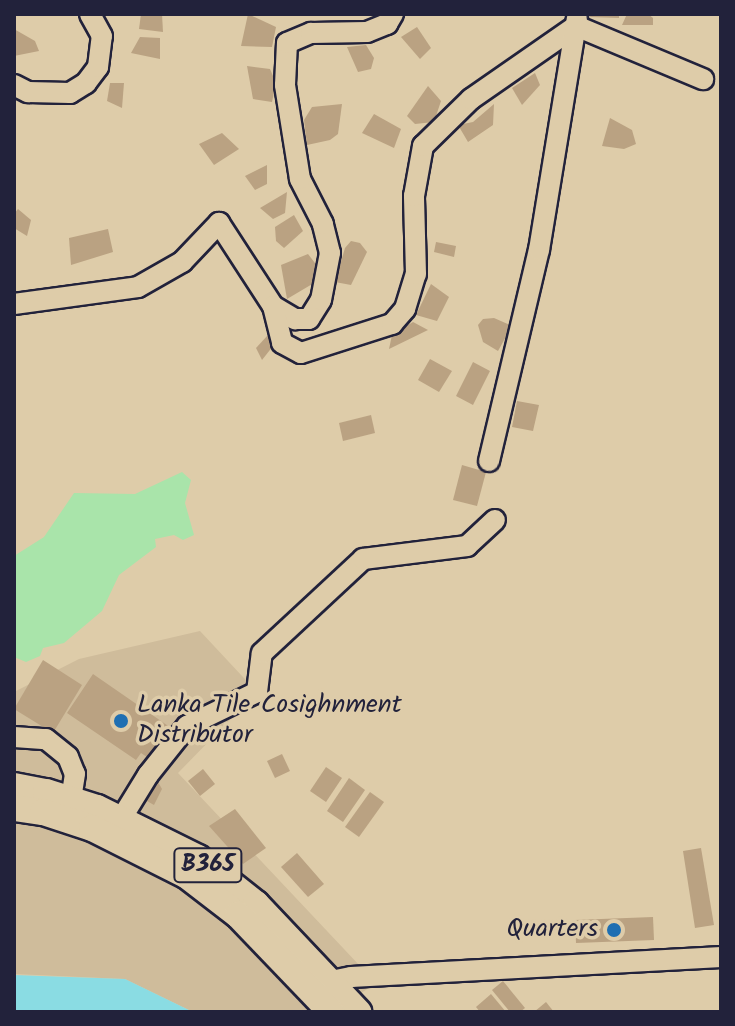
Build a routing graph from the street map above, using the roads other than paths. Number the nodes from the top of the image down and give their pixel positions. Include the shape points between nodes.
1 (90, 14) edge
2 (393, 14) edge
3 (577, 20) edge
4 (703, 79) dead end
5 (14, 85) edge
6 (14, 304) edge
7 (273, 306) junction
8 (489, 461) dead end
9 (495, 520) dead end
10 (14, 737) edge
11 (14, 786) edge
12 (71, 799) junction
13 (14, 808) edge
14 (121, 819) junction
15 (721, 957) edge
16 (326, 996) edge
17 (358, 1012) edge

1 - 5 street via 102,36 98,67 86,83 70,93 28,92
2 - 7 street via 387,24 367,32 311,33 287,43 285,85 300,179 323,224 330,253 321,300 309,319 295,319
3 - 4 street
3 - 7 street via 471,99 423,146 414,196 416,274 405,309 392,324 301,353 282,343
3 - 8 street via 539,250
6 - 7 street via 138,287 182,262 219,223
9 - 14 street via 467,546 363,559 262,653 257,692 187,726
10 - 12 street via 46,739 68,757 75,774
11 - 12 main road, B365
12 - 14 main road, B365
13 - 16 main road, B365 via 92,828 186,875
14 - 16 main road, B365 via 198,858 256,904
15 - 16 street via 351,977
16 - 17 main road, B365

